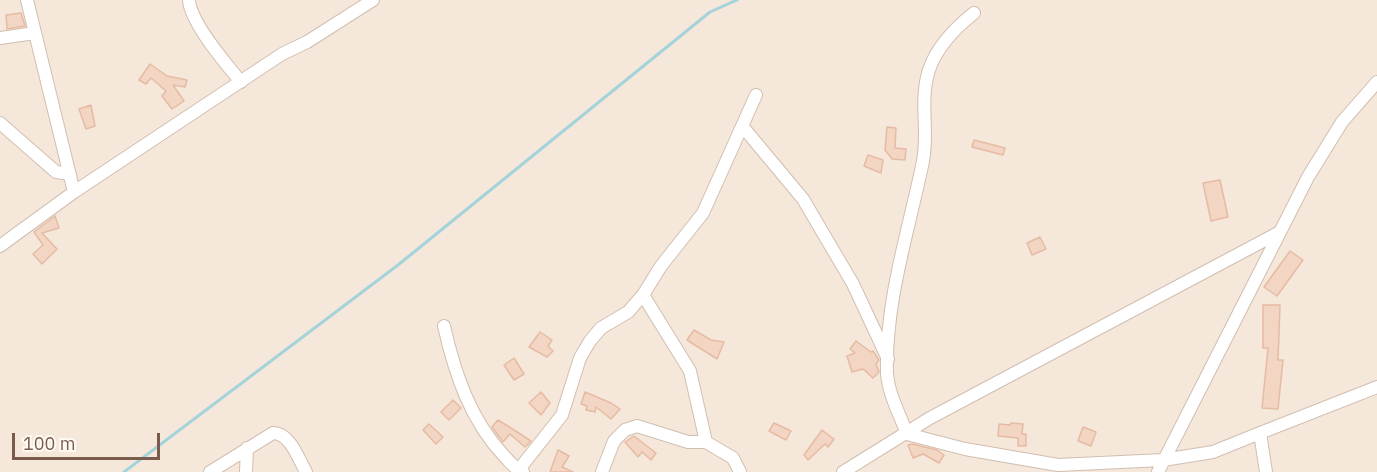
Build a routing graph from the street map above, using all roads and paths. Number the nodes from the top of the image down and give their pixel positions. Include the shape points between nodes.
1 (27, 0) edge
2 (189, 0) edge
3 (373, 0) edge
4 (974, 13) dead end
5 (35, 33) junction
6 (0, 38) edge
7 (241, 81) junction
8 (1377, 82) edge
9 (756, 95) dead end
10 (0, 123) edge
11 (743, 127) junction
12 (70, 174) junction
13 (74, 192) junction
14 (1280, 232) junction
15 (0, 246) edge
16 (643, 295) junction
17 (444, 326) dead end
18 (888, 359) junction
19 (1377, 387) edge
20 (1260, 433) junction
21 (907, 434) junction
22 (706, 442) junction
23 (247, 448) junction
24 (1161, 466) edge
25 (1052, 469) edge
26 (210, 472) edge
27 (246, 472) edge
28 (306, 472) edge
29 (519, 472) edge
30 (602, 472) edge
31 (740, 472) edge
32 (843, 472) edge
33 (1266, 472) edge

1 - 5 street
2 - 7 street via 207,39
3 - 7 street
4 - 18 street via 939,49 929,70 922,108 923,160 897,275
5 - 6 street
5 - 12 street
7 - 13 street
8 - 14 street via 1342,122
9 - 11 street
10 - 12 street via 56,172
11 - 16 street via 703,213
11 - 18 street via 803,199 854,284
12 - 13 street
13 - 15 street
14 - 21 street via 930,418
14 - 24 street
16 - 22 street via 690,371
16 - 29 street via 628,312 600,328 590,341 580,358 562,415
17 - 29 street via 453,366 476,416 496,447
18 - 21 street via 888,382
19 - 20 street
20 - 24 street via 1213,452
20 - 33 street
21 - 25 street
21 - 32 street
22 - 30 street via 688,442 632,427 614,441
22 - 31 street via 733,458
23 - 26 street
23 - 27 street
23 - 28 street via 280,433
24 - 25 street

